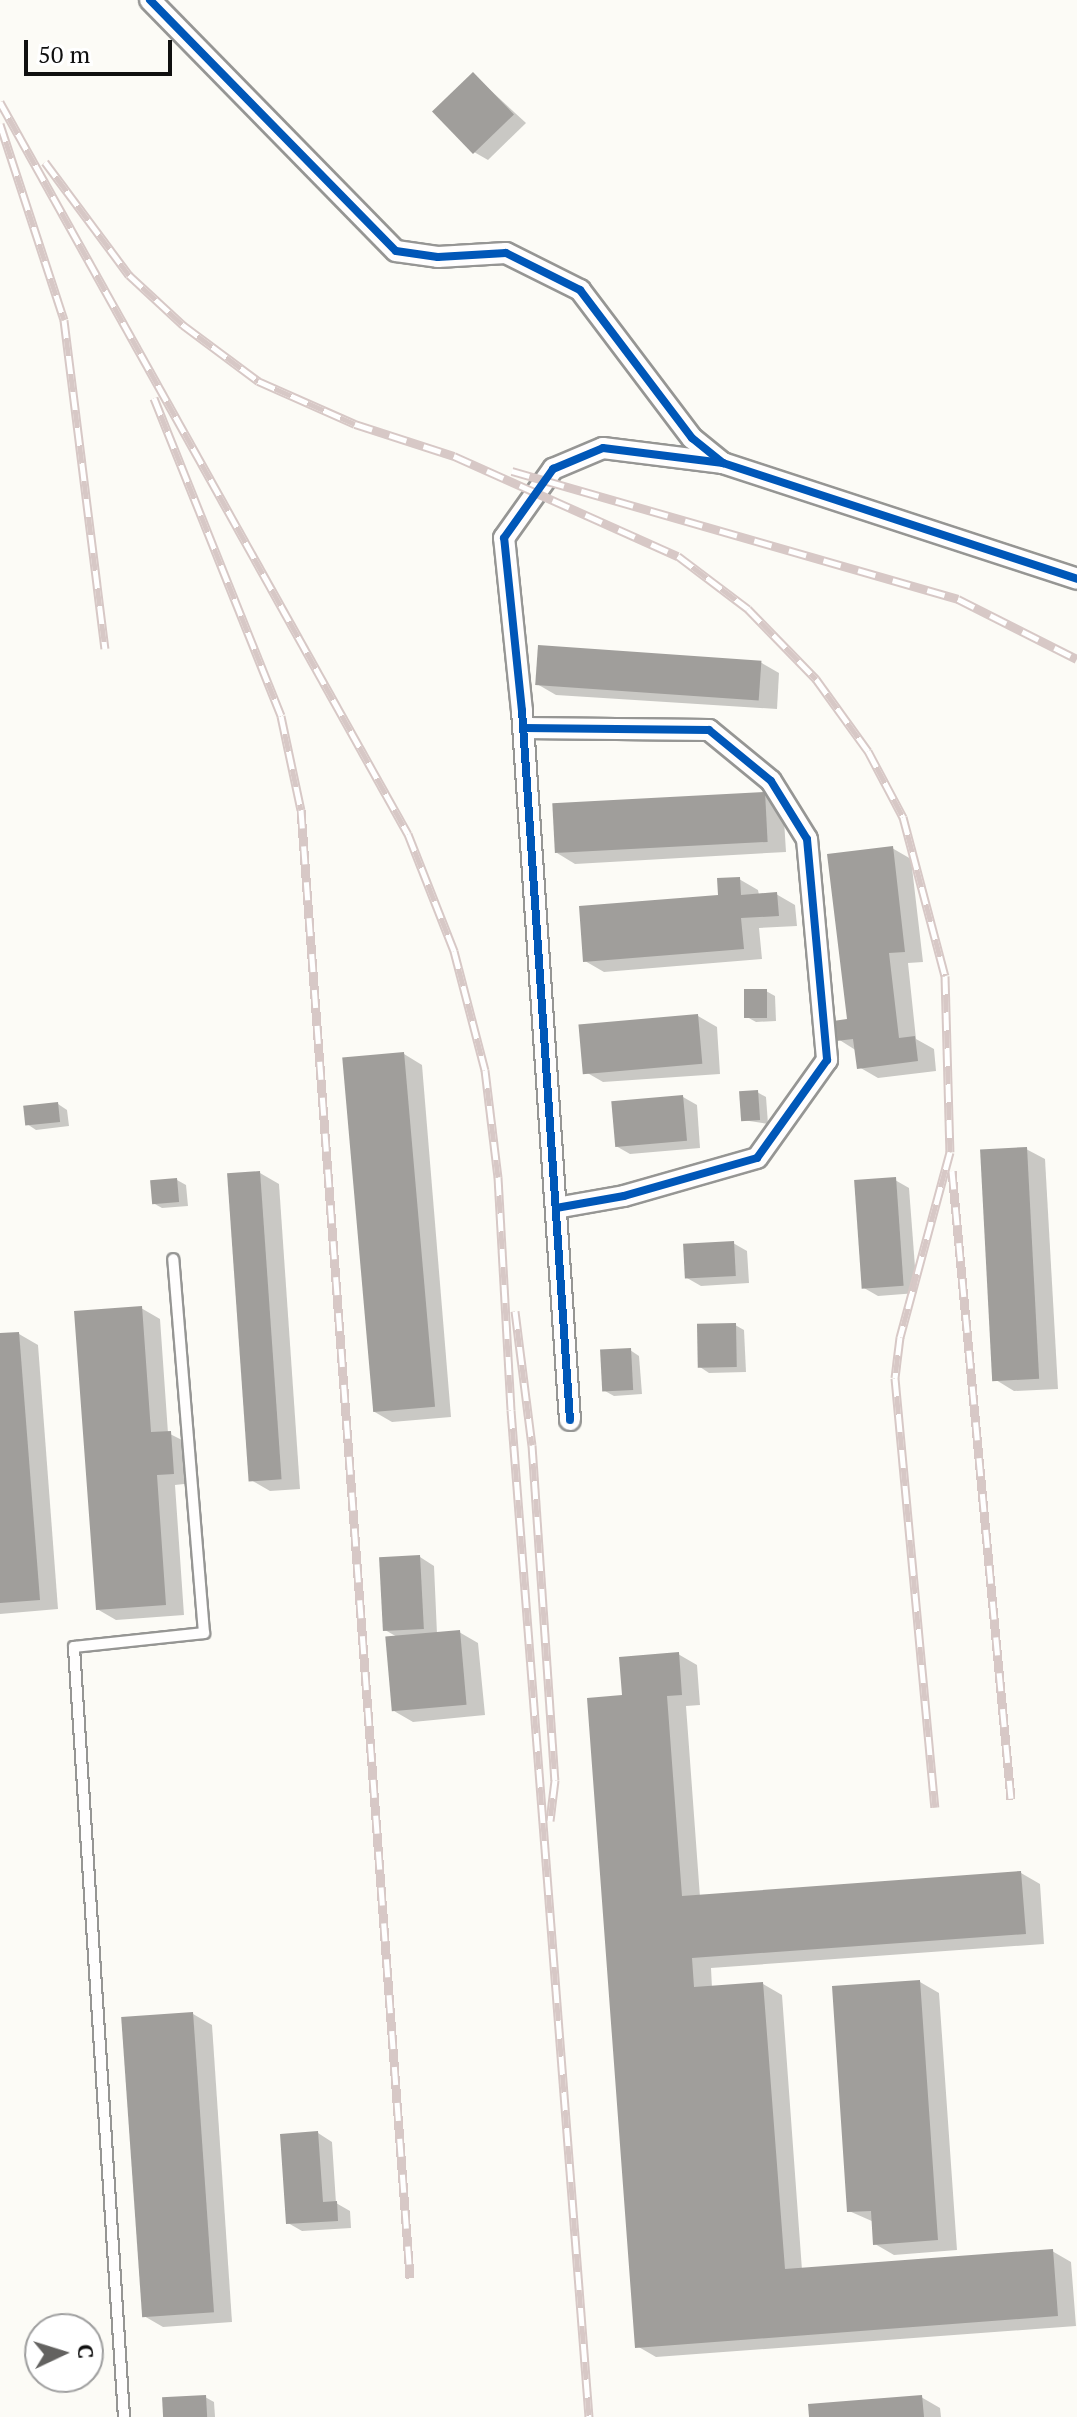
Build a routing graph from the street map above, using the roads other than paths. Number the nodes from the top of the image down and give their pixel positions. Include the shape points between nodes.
1 (150, 0) edge
2 (723, 463) junction
3 (1077, 579) edge
4 (524, 728) junction
5 (556, 1208) junction
6 (173, 1259) dead end
7 (570, 1420) dead end
8 (124, 2417) edge

1 - 2 street via 396,251 438,257 506,253 580,290 692,438
2 - 3 street
2 - 4 street via 603,448 553,469 504,538
4 - 5 street
4 - 5 street via 709,730 771,781 807,839 827,1060 757,1158 624,1196
5 - 7 street
6 - 8 lane via 204,1633 74,1647

